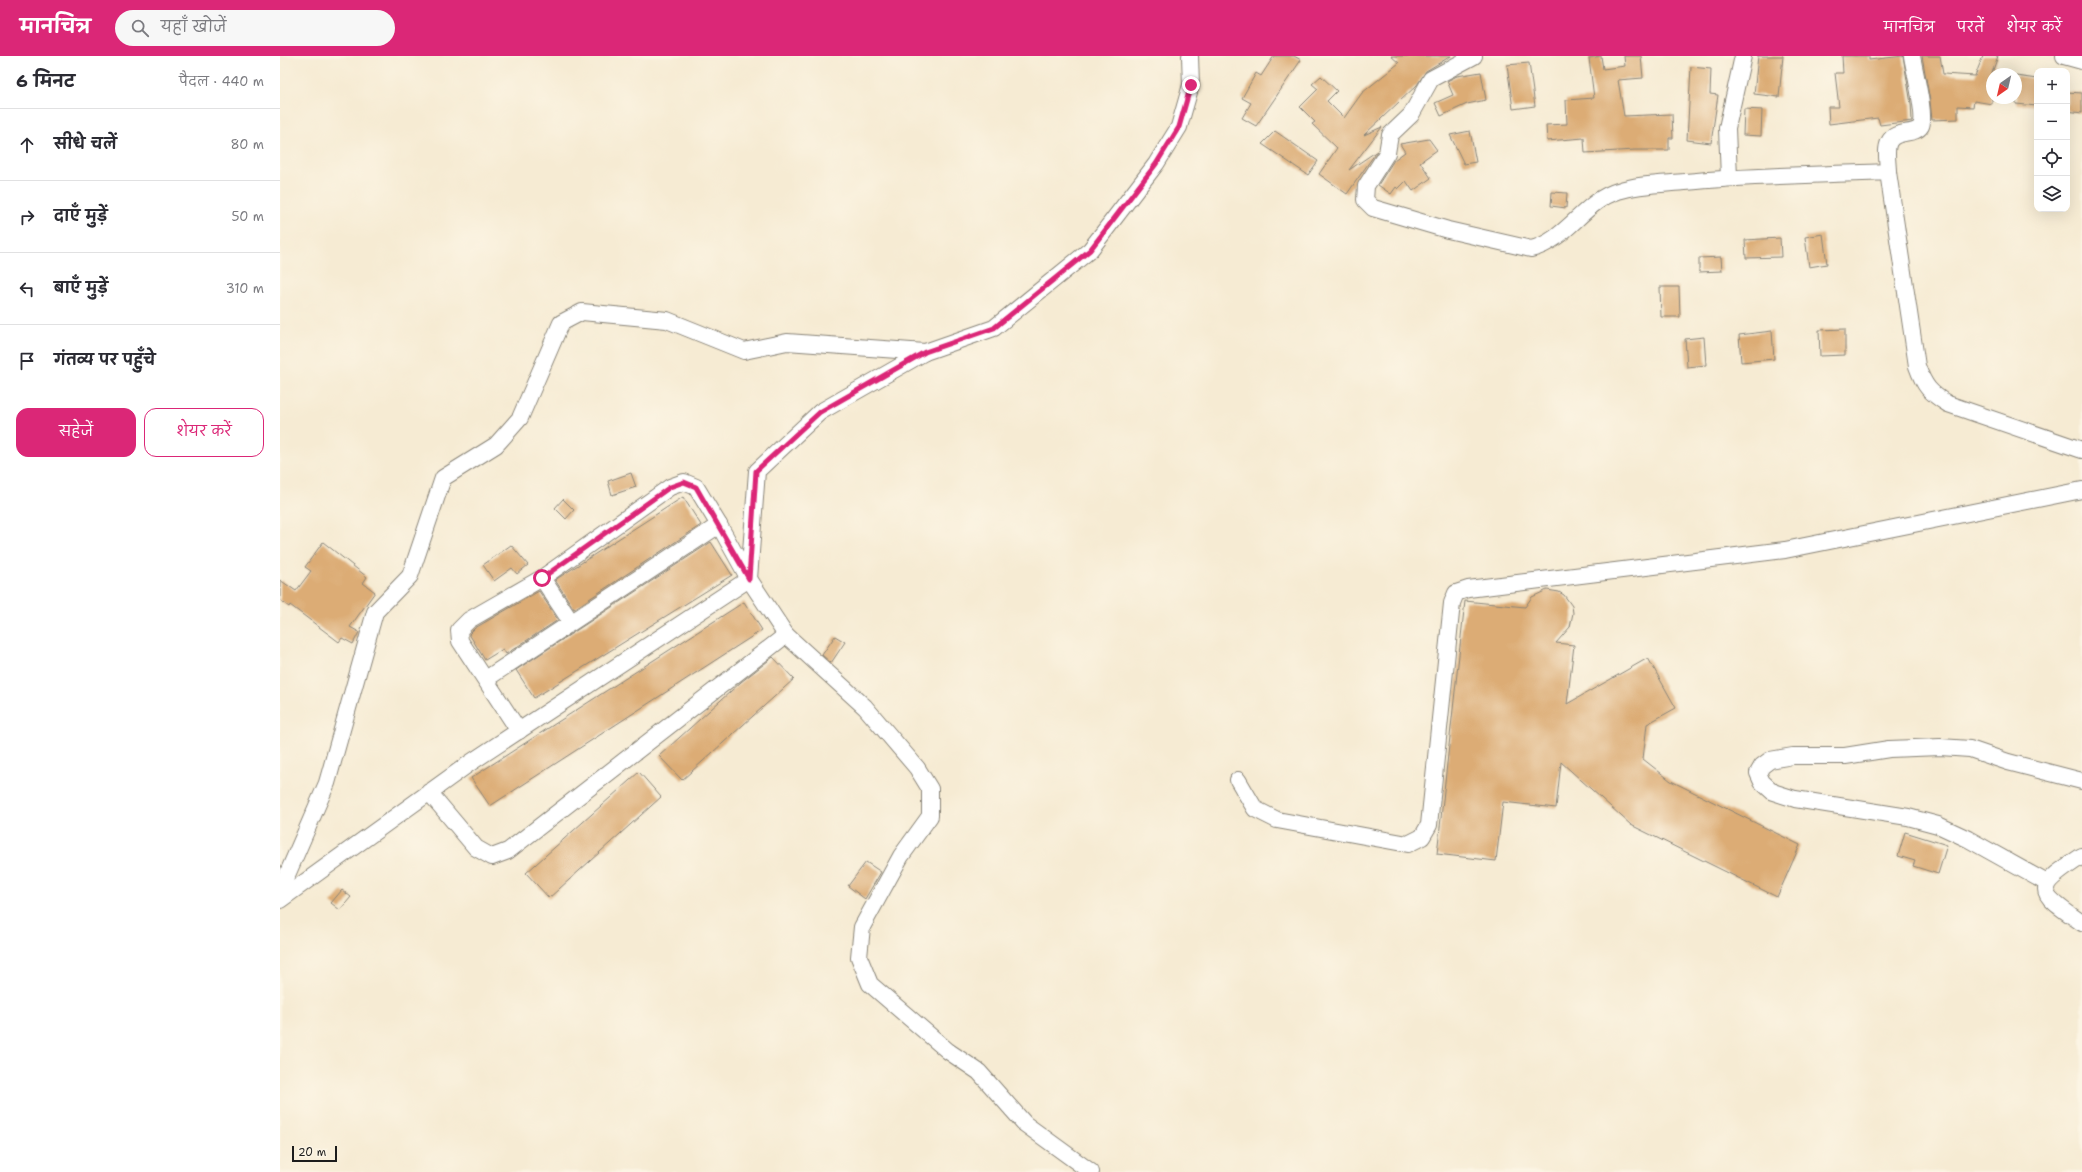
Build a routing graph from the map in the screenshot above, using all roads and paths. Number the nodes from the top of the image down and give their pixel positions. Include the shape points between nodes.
1 (1190, 56) edge
2 (1474, 56) edge
3 (1743, 56) edge
4 (1912, 56) edge
5 (2064, 56) edge
6 (2082, 61) edge
7 (1888, 172) junction
8 (1729, 178) junction
9 (925, 352) junction
10 (2082, 450) edge
11 (2082, 490) edge
12 (720, 525) junction
13 (542, 578) junction
14 (749, 579) junction
15 (571, 622) junction
16 (786, 634) junction
17 (486, 679) junction
18 (519, 731) junction
19 (1238, 780) dead end
20 (2082, 781) edge
21 (430, 792) junction
22 (2082, 856) edge
23 (2047, 883) junction
24 (280, 891) edge
25 (280, 900) edge
26 (2082, 923) edge
27 (1091, 1172) edge

1 - 9 street via 1191,85 1179,127 1156,164 1090,250 994,328
2 - 8 street via 1431,79 1411,115 1390,135 1387,153 1366,186 1365,200 1373,208 1448,230 1531,249 1542,247 1602,198 1618,191
3 - 8 street via 1727,128
4 - 7 street via 1922,110 1922,124 1918,129 1894,136 1889,142
5 - 6 street
7 - 8 street
7 - 10 street via 1917,366 1932,395 1948,404
9 - 14 street via 820,412 756,471
9 - 24 street via 787,342 744,351 667,320 582,312 561,323 520,418 496,446 442,478 410,576 375,612 327,783
11 - 19 street via 1785,550 1468,589 1456,593 1452,603 1429,825 1422,837 1408,844 1277,820 1254,809
12 - 13 street via 696,487 684,482 670,487
12 - 14 street
12 - 15 street
13 - 15 street
13 - 17 street via 468,620 459,630 460,641
14 - 16 street
14 - 18 street
15 - 17 street
16 - 21 street via 508,851 492,857 476,848
16 - 27 street via 865,707 917,768 930,789 930,816 902,856 862,927 859,957 870,984 948,1051 979,1072 1025,1124
17 - 18 street
18 - 21 street
20 - 23 street via 2022,766 1970,749 1940,747 1889,749 1845,756 1793,756 1770,760 1758,773 1762,782 1773,792 1795,799 1908,817 1938,826 1968,839
21 - 25 street
22 - 23 street via 2052,876
23 - 26 street via 2045,893 2050,899

